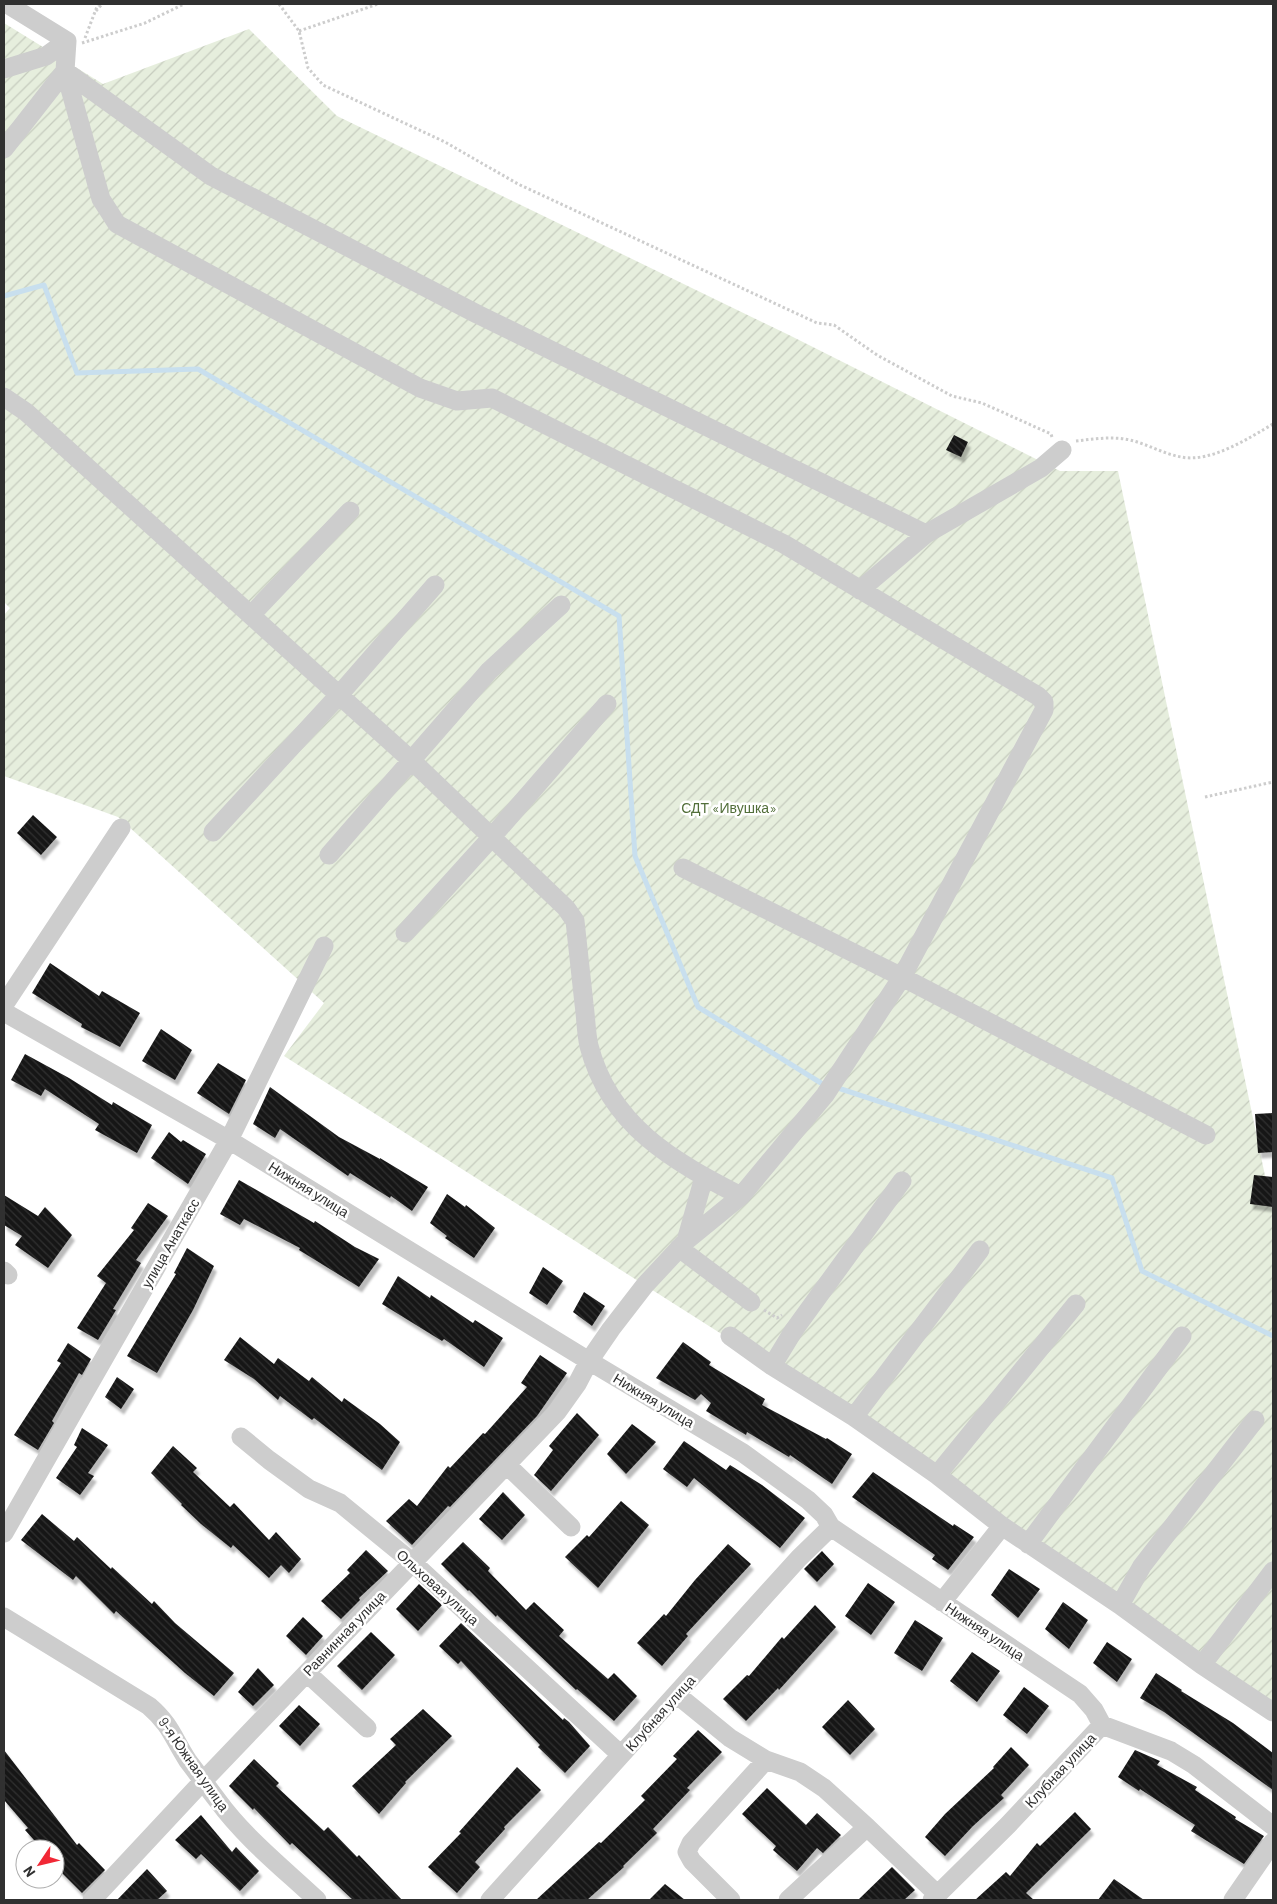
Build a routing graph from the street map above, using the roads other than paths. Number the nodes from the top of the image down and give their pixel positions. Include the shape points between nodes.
1 (7, 4) edge
2 (75, 42) junction
3 (4, 69) edge
4 (66, 70) junction
5 (4, 149) edge
6 (4, 397) edge
7 (1062, 450) road end
8 (350, 511) dead end
9 (926, 534) junction
10 (435, 585) dead end
11 (860, 590) junction
12 (561, 605) dead end
13 (251, 616) junction
14 (339, 695) junction
15 (607, 704) dead end
16 (411, 760) junction
17 (121, 828) dead end
18 (213, 832) dead end
19 (492, 838) junction
20 (330, 855) dead end
21 (683, 868) dead end
22 (405, 933) dead end
23 (324, 946) dead end
24 (902, 977) junction
25 (4, 1005) edge
26 (4, 1012) edge
27 (1206, 1135) dead end
28 (229, 1140) junction
29 (704, 1177) junction
30 (902, 1180) dead end
31 (742, 1196) junction
32 (682, 1245) junction
33 (980, 1250) dead end
34 (751, 1302) road end
35 (1076, 1304) dead end
36 (730, 1336) dead end
37 (1182, 1336) dead end
38 (589, 1362) junction
39 (772, 1366) junction
40 (854, 1417) junction
41 (1255, 1420) dead end
42 (241, 1437) dead end
43 (507, 1465) junction
44 (937, 1475) junction
45 (1002, 1526) junction
46 (831, 1527) junction
47 (571, 1528) dead end
48 (4, 1533) edge
49 (1028, 1544) junction
50 (412, 1562) junction
51 (1273, 1571) edge
52 (942, 1602) junction
53 (1120, 1605) junction
54 (4, 1617) edge
55 (1202, 1665) junction
56 (306, 1673) junction
57 (676, 1694) junction
58 (1273, 1712) edge
59 (1102, 1725) junction
60 (367, 1728) dead end
61 (621, 1755) junction
62 (766, 1760) junction
63 (204, 1780) junction
64 (1273, 1826) edge
65 (867, 1827) junction
66 (1273, 1842) edge
67 (935, 1898) edge
68 (92, 1900) edge
69 (317, 1900) edge
70 (490, 1900) edge
71 (731, 1900) edge
72 (788, 1900) edge
73 (1233, 1900) edge

1 - 2 street
2 - 3 street via 46,56
2 - 4 street
4 - 5 street
4 - 9 street via 211,176 477,314
4 - 11 street via 101,198 117,224 420,388 456,401 492,398 784,544
6 - 13 street via 26,412
7 - 9 street via 1041,468
8 - 13 street
9 - 11 street
10 - 14 street
11 - 24 street, Равнинная улица via 1044,702 1044,710
12 - 16 street via 489,671
13 - 14 street
14 - 16 street
14 - 18 street
15 - 19 street
16 - 19 street
16 - 20 street
17 - 25 street
19 - 22 street
19 - 29 street via 566,908 575,921 589,1045 615,1103 650,1141
21 - 24 street
23 - 28 street, улица Анаткасс
24 - 27 street
24 - 31 street, Равнинная улица via 825,1095
26 - 28 street, Нижняя улица
28 - 38 street, Нижняя улица
28 - 48 street, улица Анаткасс
29 - 31 street
29 - 32 street
30 - 39 street via 794,1330
31 - 32 street, Равнинная улица
32 - 34 street
32 - 38 street, Равнинная улица via 645,1285
33 - 40 street
35 - 44 street
36 - 39 street
37 - 49 street
38 - 43 street, Равнинная улица via 557,1412
38 - 46 street, Нижняя улица via 743,1453 808,1500
39 - 40 street
40 - 44 street
41 - 53 street via 1142,1566
42 - 50 street, Ольховая улица via 309,1489 340,1503
43 - 47 street
43 - 50 street, Равнинная улица
44 - 45 street
45 - 49 street
45 - 52 street
46 - 52 street, Нижняя улица
46 - 57 street, Клубная улица
49 - 53 street
50 - 56 street, Равнинная улица
50 - 61 street, Ольховая улица
51 - 55 street
52 - 59 street, Нижняя улица via 1080,1694
53 - 55 street
54 - 63 street, 9-я Южная улица via 149,1706 173,1732 188,1760
55 - 58 street
56 - 60 street
56 - 63 street, Равнинная улица
57 - 61 street, Клубная улица
57 - 62 street via 730,1738
59 - 64 street via 1171,1751 1194,1764
59 - 67 street, Клубная улица via 1008,1826
61 - 70 street, Клубная улица
62 - 65 street via 800,1772 824,1788
62 - 71 street via 691,1843 687,1852
63 - 68 street, Равнинная улица
63 - 69 street, 9-я Южная улица via 243,1830
65 - 67 street
65 - 72 street
66 - 73 street

